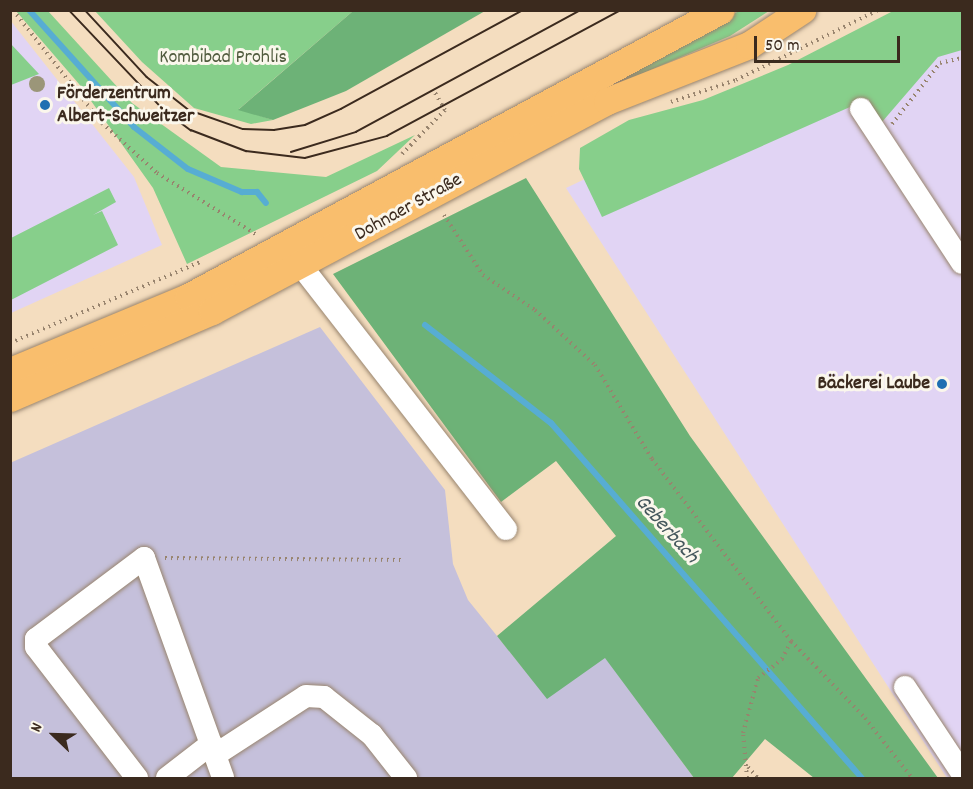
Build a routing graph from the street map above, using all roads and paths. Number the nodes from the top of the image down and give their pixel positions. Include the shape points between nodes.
1 (13, 10) edge
2 (720, 10) edge
3 (802, 10) edge
4 (878, 10) edge
5 (963, 58) edge
6 (435, 93) dead end
7 (664, 103) dead end
8 (861, 109) dead end
9 (880, 138) junction
10 (396, 162) dead end
11 (454, 209) dead end
12 (249, 242) dead end
13 (206, 260) dead end
14 (963, 262) edge
15 (302, 267) junction
16 (10, 342) edge
17 (10, 371) edge
18 (10, 398) edge
19 (506, 529) dead end
20 (144, 558) junction
21 (404, 560) dead end
22 (791, 640) junction
23 (905, 687) dead end
24 (213, 749) junction
25 (748, 767) junction
26 (963, 773) edge
27 (136, 778) edge
28 (166, 778) edge
29 (224, 778) edge
30 (406, 778) edge
31 (747, 778) edge
32 (758, 778) edge
33 (912, 778) edge

1 - 12 path via 126,145 157,173 260,237
2 - 17 main road, Dohnaer Straße via 188,297
3 - 15 main road, Dohnaer Straße via 749,45 608,100
4 - 7 path via 736,81
5 - 9 path via 940,63
6 - 10 path via 445,110
8 - 9 lane
9 - 14 lane
11 - 22 path via 444,215 483,275 535,310 595,365 652,459
13 - 16 path
15 - 18 main road, Dohnaer Straße
15 - 19 lane
20 - 21 path
20 - 24 lane
20 - 27 lane via 36,639 36,647
22 - 25 path via 782,659 758,678 743,733
22 - 33 path via 865,718
23 - 26 lane
24 - 28 lane
24 - 29 lane
24 - 30 lane via 306,696 324,698 372,735
25 - 31 path
25 - 32 path

